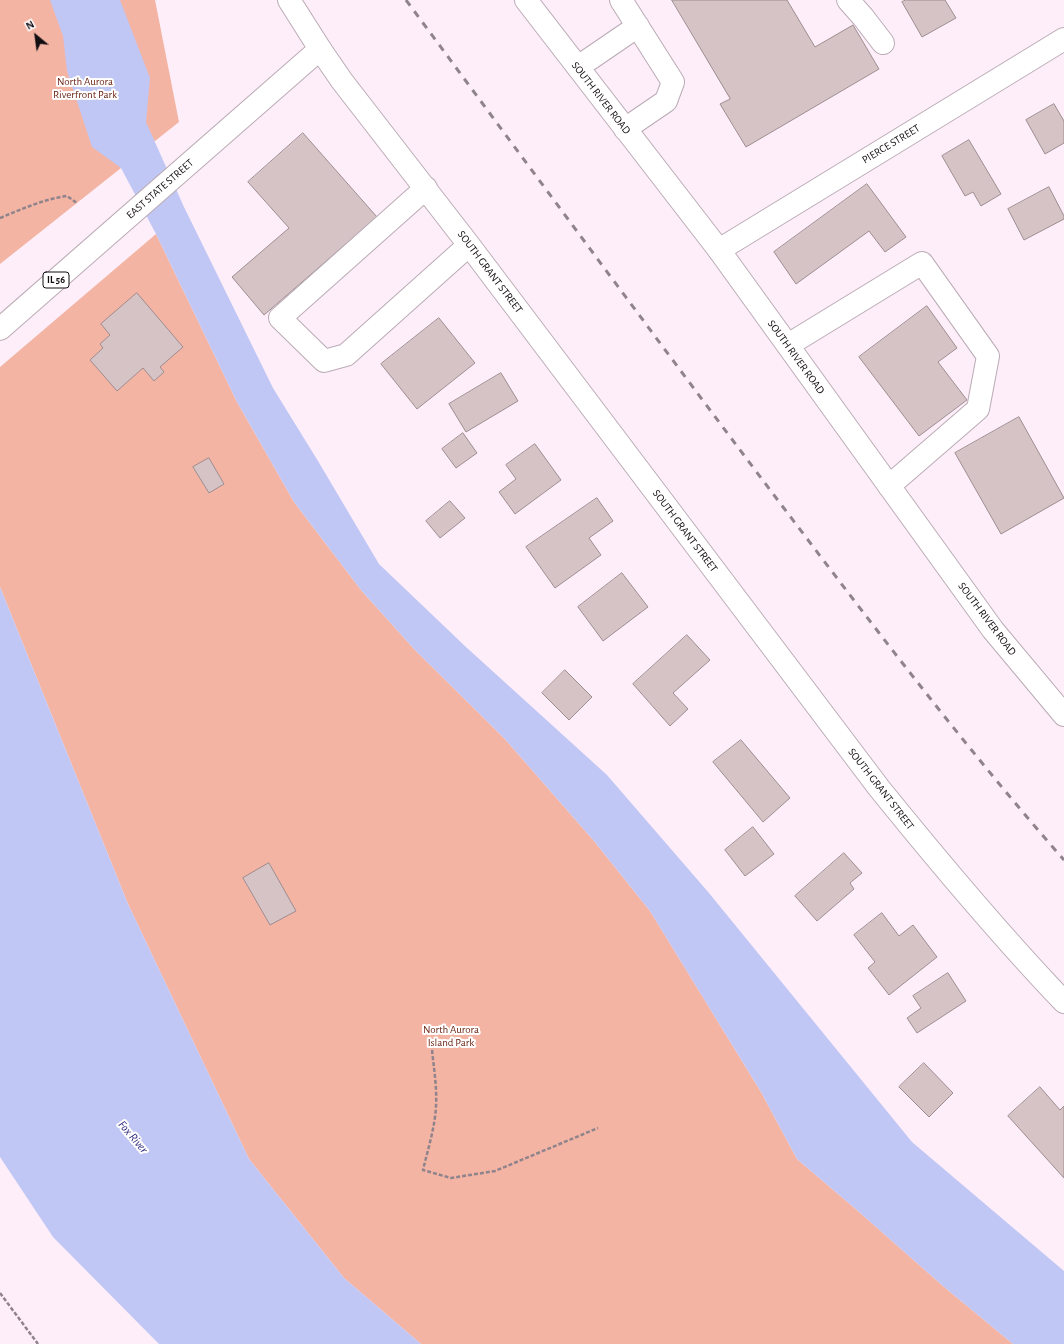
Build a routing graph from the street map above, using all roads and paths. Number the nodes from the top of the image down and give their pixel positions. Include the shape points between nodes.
1 (289, 0) edge
2 (526, 0) edge
3 (621, 0) edge
4 (848, 0) edge
5 (638, 26) junction
6 (1064, 39) edge
7 (883, 43) dead end
8 (320, 48) junction
9 (578, 67) junction
10 (625, 129) junction
11 (426, 188) junction
12 (77, 204) dead end
13 (0, 218) edge
14 (469, 245) junction
15 (719, 250) junction
16 (0, 329) edge
17 (788, 345) junction
18 (889, 486) junction
19 (1064, 715) edge
20 (1064, 1002) edge
21 (432, 1050) dead end
22 (598, 1128) dead end
23 (0, 1293) edge
24 (38, 1344) edge

1 - 8 street, SOUTH GRANT STREET
2 - 9 street, SOUTH RIVER ROAD
3 - 5 street
4 - 7 street
5 - 9 street
5 - 10 street via 673,82 666,101
6 - 15 street, PIERCE STREET
8 - 11 street, SOUTH GRANT STREET via 342,81
8 - 16 street, EAST STATE STREET / IL 56
9 - 10 street, SOUTH RIVER ROAD
10 - 15 street, SOUTH RIVER ROAD
11 - 14 street, SOUTH GRANT STREET
11 - 14 street via 280,318 324,361 346,355
12 - 13 path via 67,196 36,204
14 - 20 street, SOUTH GRANT STREET via 879,788 986,916
15 - 17 street, SOUTH RIVER ROAD
17 - 18 street, SOUTH RIVER ROAD
17 - 18 street via 922,263 988,356 978,408
18 - 19 street, SOUTH RIVER ROAD via 993,630
21 - 22 path via 436,1107 423,1170 451,1178 495,1171
23 - 24 path

